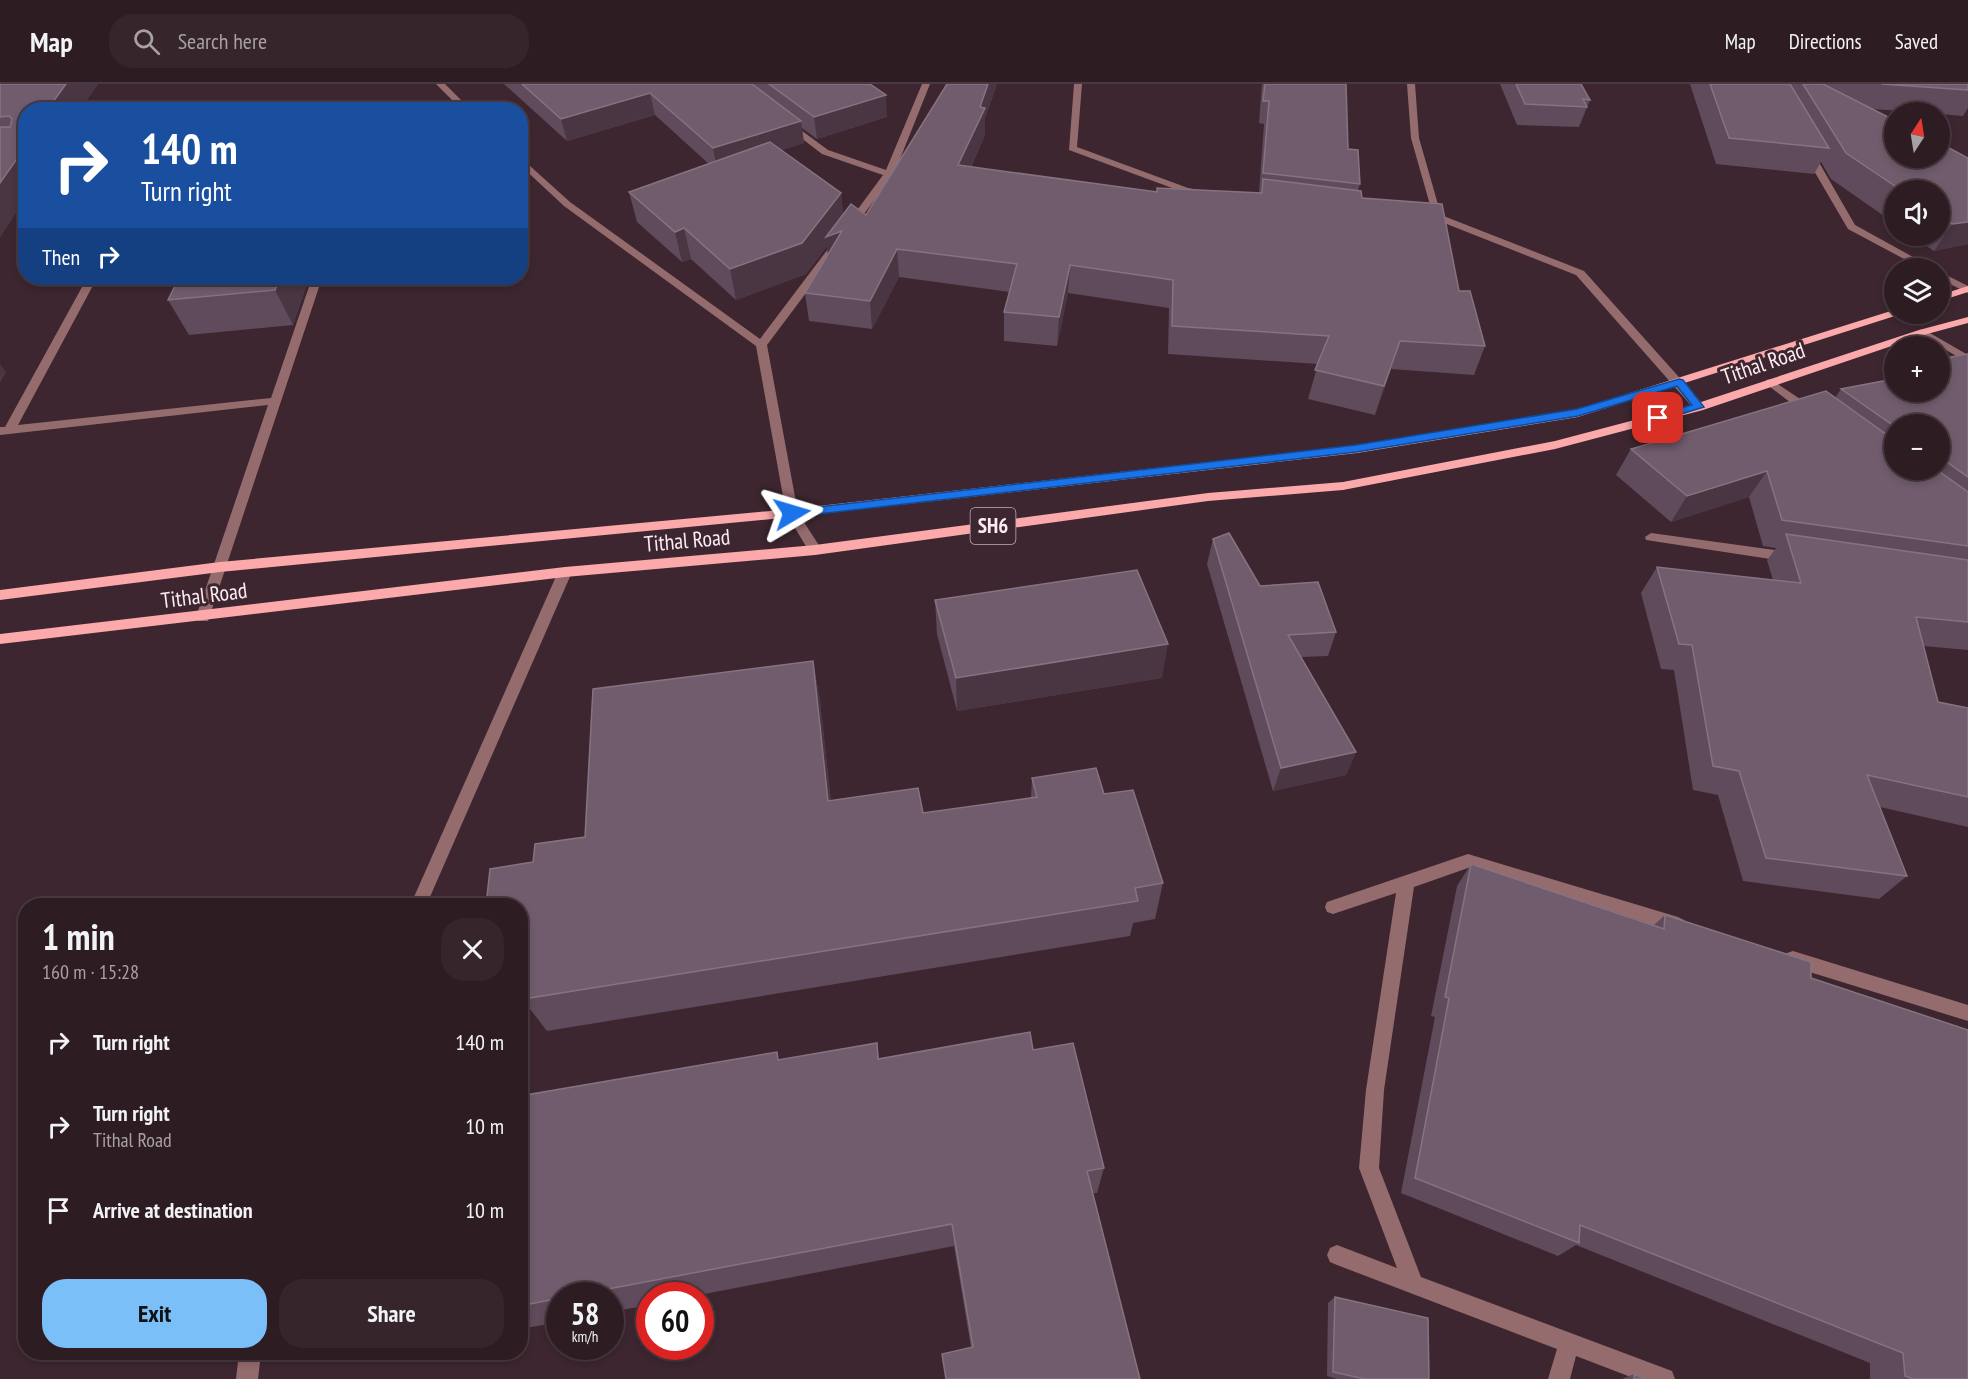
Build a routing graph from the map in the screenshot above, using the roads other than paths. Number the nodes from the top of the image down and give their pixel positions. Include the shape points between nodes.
1 (440, 84) edge
2 (926, 84) edge
3 (1078, 84) edge
4 (1411, 84) edge
5 (459, 102) edge
6 (780, 118) edge
7 (1804, 146) edge
8 (528, 167) edge
9 (889, 174) junction
10 (1208, 194) edge
11 (1909, 258) edge
12 (1950, 280) edge
13 (88, 285) edge
14 (315, 285) edge
15 (1968, 290) edge
16 (1950, 295) edge
17 (1884, 316) edge
18 (1968, 320) edge
19 (1923, 332) junction
20 (761, 345) junction
21 (1968, 360) edge
22 (1679, 382) junction
23 (1770, 382) junction
24 (276, 401) junction
25 (1699, 407) junction
26 (1817, 417) edge
27 (5, 430) edge
28 (792, 513) junction
29 (1652, 537) dead end
30 (815, 550) junction
31 (1804, 559) edge
32 (220, 567) junction
33 (565, 572) junction
34 (0, 595) edge
35 (203, 617) junction
36 (0, 639) edge
37 (1406, 882) junction
38 (422, 898) edge
39 (1333, 907) dead end
40 (1695, 930) edge
41 (1775, 954) edge
42 (1968, 1013) edge
43 (1337, 1255) dead end
44 (1414, 1284) junction
45 (1569, 1343) junction
46 (249, 1360) edge
47 (247, 1379) edge
48 (1559, 1379) edge
49 (1664, 1379) edge

1 - 5 street
2 - 9 street
3 - 10 street via 1072,148 1186,190
4 - 22 street via 1415,138 1431,217 1580,273
6 - 9 street via 825,152
7 - 11 street via 1851,227
8 - 20 street via 567,204
9 - 20 street
12 - 15 street
13 - 27 street
14 - 24 street
15 - 16 main road
17 - 22 main road
18 - 19 main road, Tithal Road / SH6
19 - 21 street
19 - 23 main road, Tithal Road / SH6
20 - 28 street
22 - 25 street
22 - 28 main road via 1578,412 1356,449
23 - 25 main road, Tithal Road / SH6
23 - 26 street
24 - 27 street
24 - 32 street
25 - 30 main road, Tithal Road / SH6 via 1555,445 1343,486 1208,497
28 - 30 street
28 - 32 main road
29 - 31 street
30 - 33 main road, Tithal Road / SH6
32 - 34 main road
32 - 35 street
33 - 35 main road, Tithal Road / SH6
33 - 38 street
35 - 36 main road, Tithal Road / SH6
37 - 39 street
37 - 40 street via 1468,861
37 - 44 street via 1375,1090 1369,1168
41 - 42 street
43 - 44 street
44 - 45 street
45 - 48 street
45 - 49 street
46 - 47 street

